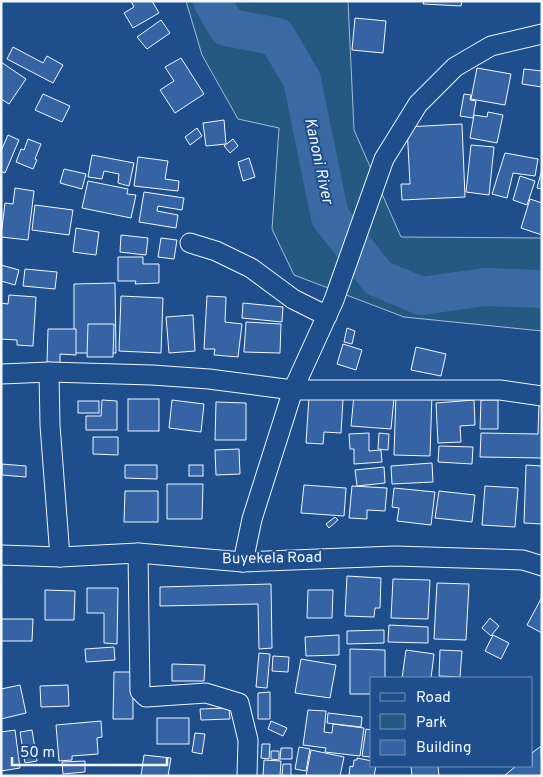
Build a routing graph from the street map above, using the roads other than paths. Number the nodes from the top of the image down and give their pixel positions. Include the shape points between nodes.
1 (542, 34) edge
2 (190, 242) dead end
3 (330, 308) junction
4 (49, 372) junction
5 (1, 374) edge
6 (293, 390) junction
7 (542, 396) edge
8 (138, 553) junction
9 (1, 555) edge
10 (60, 557) junction
11 (243, 562) junction
12 (542, 566) edge
13 (247, 776) edge

1 - 3 street via 491,46 455,67 418,104 384,159
2 - 3 street via 252,268 293,299
3 - 6 street
4 - 5 street
4 - 6 street via 209,379
4 - 10 street
6 - 7 street via 500,390
6 - 11 street via 252,520
8 - 10 street, Buyekela Road
8 - 11 street, Buyekela Road
8 - 13 street via 140,691 146,698 206,693 239,703 248,740
9 - 10 street, Buyekela Road
11 - 12 street, Buyekela Road via 395,556 523,560

